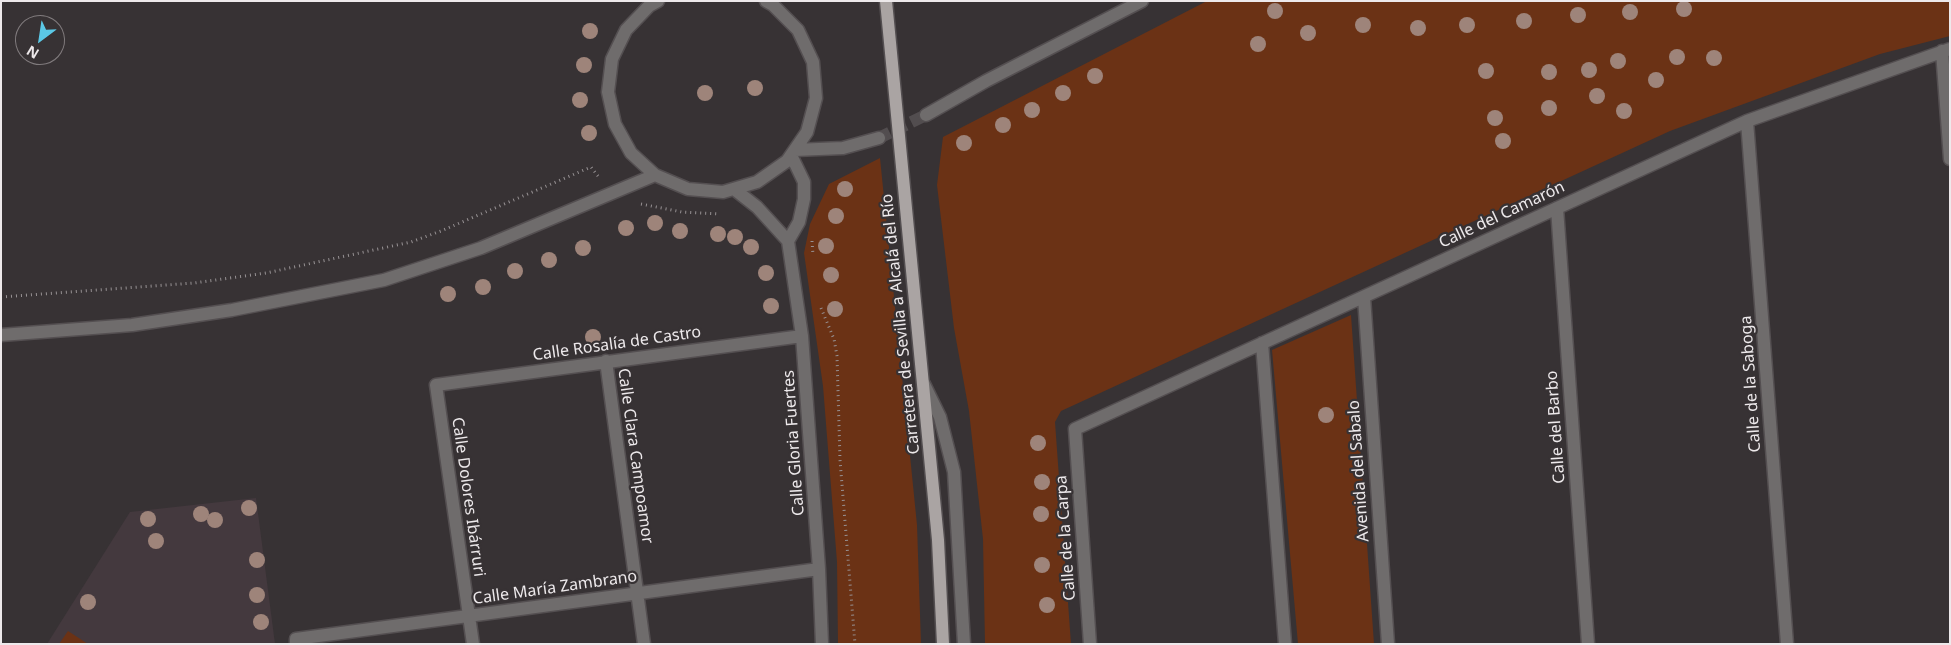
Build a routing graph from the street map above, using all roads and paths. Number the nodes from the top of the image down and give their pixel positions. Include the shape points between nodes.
1 (658, 1) edge
2 (766, 1) edge
3 (886, 1) edge
4 (1142, 1) edge
5 (1946, 50) edge
6 (926, 115) tunnel mouth
7 (1747, 122) junction
8 (878, 138) tunnel mouth
9 (793, 152) junction
10 (1950, 160) edge
11 (655, 175) junction
12 (734, 189) junction
13 (610, 194) junction
14 (1557, 208) junction
15 (727, 214) dead end
16 (788, 241) junction
17 (814, 259) dead end
18 (1, 297) edge
19 (1364, 297) junction
20 (820, 307) dead end
21 (1, 335) edge
22 (802, 336) junction
23 (1262, 343) junction
24 (606, 361) junction
25 (924, 384) junction
26 (436, 385) joint
27 (1075, 430) joint
28 (819, 569) junction
29 (637, 593) junction
30 (469, 616) junction
31 (296, 642) edge
32 (472, 644) edge
33 (644, 644) edge
34 (822, 644) edge
35 (855, 644) edge
36 (943, 644) edge
37 (964, 644) edge
38 (1090, 644) edge
39 (1285, 644) edge
40 (1388, 644) edge
41 (1588, 644) edge
42 (1787, 644) edge

1 - 11 street via 626,30 612,59 608,92 615,124 627,146
2 - 9 street via 798,30 813,62 816,98 807,132
3 - 25 main road, Carretera de Sevilla a Alcalá del Río
4 - 6 street
5 - 7 street, Calle del Camarón
5 - 10 street
7 - 14 street, Calle del Camarón
7 - 42 street, Calle de la Saboga
8 - 9 street via 843,148
9 - 12 street via 758,182
9 - 16 street via 804,182 804,199 799,222
11 - 12 street via 688,189 723,192
11 - 13 street
12 - 16 street via 757,207
13 - 15 path via 620,209 643,204 682,212
13 - 18 path via 591,167 411,242 248,276
13 - 21 street via 481,248 384,280 232,310 132,325
14 - 19 street, Calle del Camarón
14 - 41 street, Calle del Barbo
16 - 17 path via 812,240
16 - 22 street, Calle Gloria Fuertes
19 - 23 street, Calle del Camarón
19 - 40 street, Avenida del Sabalo
20 - 35 path via 834,339 837,356 840,460
22 - 24 street, Calle Rosalía de Castro
22 - 28 street, Calle Gloria Fuertes
23 - 27 street, Calle del Camarón
23 - 39 street
24 - 26 street, Calle Rosalía de Castro
24 - 29 street, Calle Clara Campoamor
25 - 36 main road, Carretera de Sevilla a Alcalá del Río via 938,540
25 - 37 street via 940,417 954,472
26 - 30 street, Calle Dolores Ibárruri
27 - 38 street, Calle de la Carpa
28 - 29 street, Calle María Zambrano
28 - 34 street, Calle Gloria Fuertes
29 - 30 street, Calle María Zambrano
29 - 33 street, Calle Clara Campoamor
30 - 31 street, Calle María Zambrano
30 - 32 street, Calle Dolores Ibárruri

